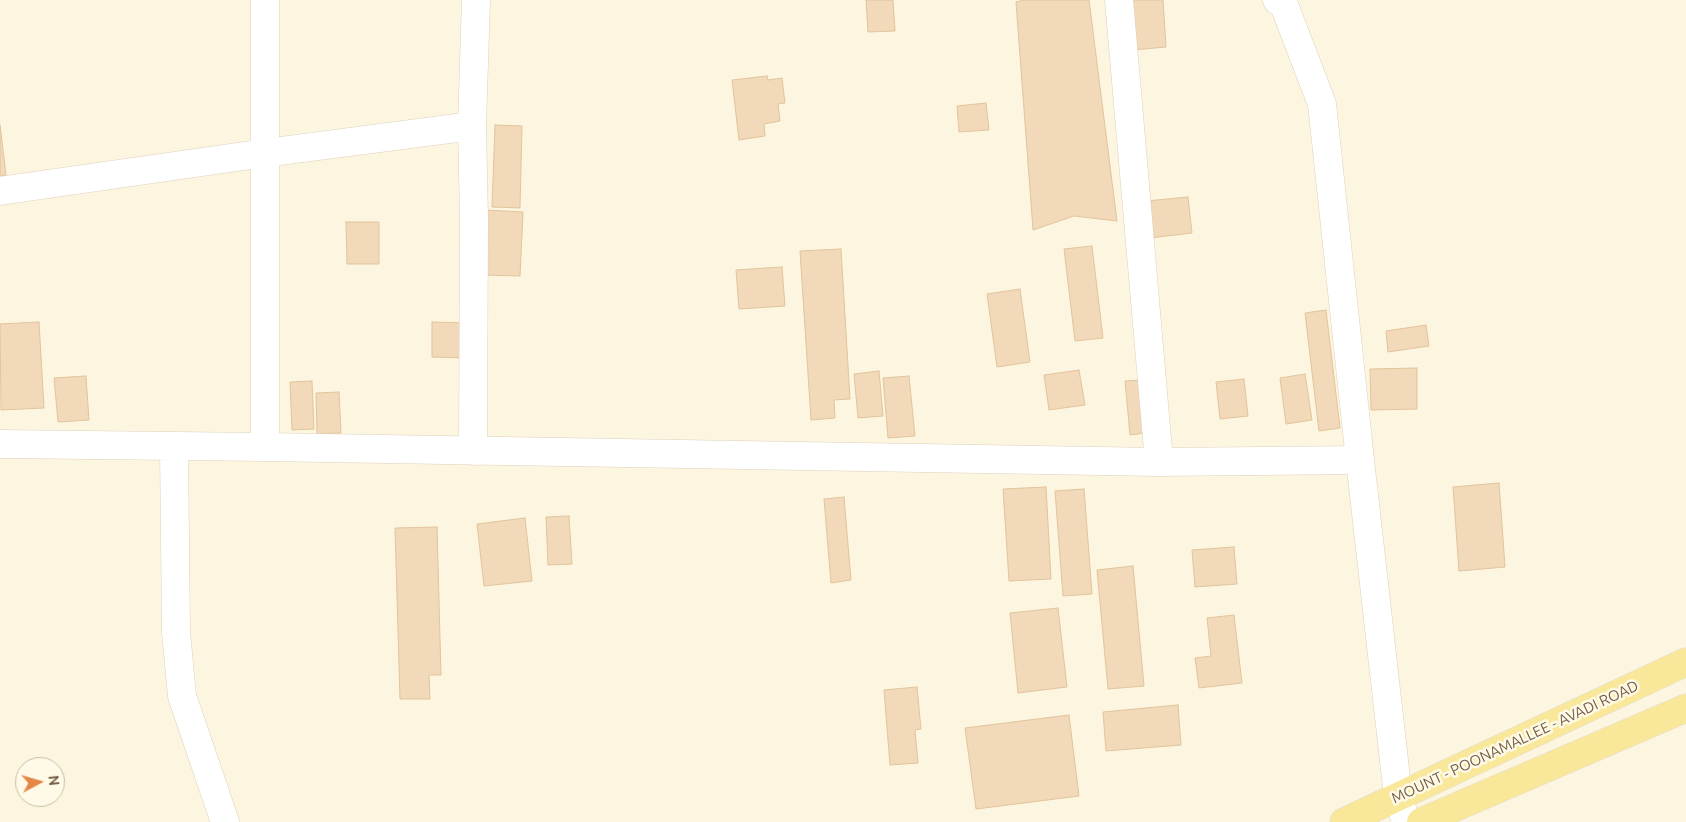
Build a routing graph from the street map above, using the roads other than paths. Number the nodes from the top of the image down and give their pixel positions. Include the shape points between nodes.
1 (265, 0) edge
2 (476, 0) edge
3 (1119, 0) edge
4 (1277, 0) edge
5 (472, 126) junction
6 (265, 153) junction
7 (0, 191) edge
8 (0, 444) edge
9 (174, 446) junction
10 (265, 447) junction
11 (473, 451) junction
12 (1360, 460) junction
13 (1159, 462) junction
14 (1686, 662) edge
15 (1686, 708) edge
16 (1398, 796) junction
17 (225, 822) edge
18 (1344, 822) edge
19 (1406, 822) edge
20 (1421, 822) edge

1 - 6 street
2 - 5 street
3 - 13 street
4 - 12 street via 1284,5 1322,104
5 - 6 street
5 - 11 street
6 - 7 street
6 - 10 street
8 - 9 street
9 - 10 street
9 - 17 street via 176,632 182,696
10 - 11 street
11 - 13 street
12 - 13 street
12 - 16 street
14 - 16 main road, MOUNT - POONAMALLEE - AVADI ROAD
15 - 20 main road
16 - 18 main road, MOUNT - POONAMALLEE - AVADI ROAD
16 - 19 street

